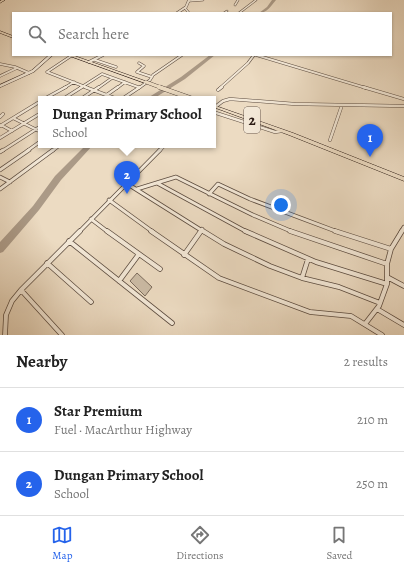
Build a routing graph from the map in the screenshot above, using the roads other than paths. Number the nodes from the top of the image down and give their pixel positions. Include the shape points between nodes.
1 (4, 0) edge
2 (203, 0) edge
3 (238, 0) edge
4 (251, 0) edge
5 (256, 0) edge
6 (189, 1) edge
7 (0, 2) edge
8 (235, 5) dead end
9 (185, 8) junction
10 (179, 12) edge
11 (188, 12) edge
12 (240, 12) edge
13 (0, 32) edge
14 (12, 37) edge
15 (50, 56) edge
16 (69, 56) edge
17 (73, 56) edge
18 (101, 56) edge
19 (181, 56) edge
20 (254, 56) edge
21 (258, 56) edge
22 (94, 60) junction
23 (90, 62) junction
24 (139, 63) dead end
25 (0, 64) edge
26 (116, 67) dead end
27 (17, 68) junction
28 (29, 73) junction
29 (0, 76) edge
30 (152, 77) junction
31 (112, 78) junction
32 (74, 81) junction
33 (125, 82) junction
34 (85, 85) junction
35 (0, 86) edge
36 (138, 87) junction
37 (96, 90) junction
38 (218, 90) dead end
39 (107, 94) junction
40 (49, 96) edge
41 (68, 96) edge
42 (86, 96) edge
43 (105, 96) edge
44 (111, 96) edge
45 (126, 96) edge
46 (185, 96) edge
47 (404, 96) edge
48 (396, 97) junction
49 (404, 99) edge
50 (38, 103) edge
51 (342, 105) junction
52 (216, 106) edge
53 (404, 106) edge
54 (216, 108) edge
55 (216, 113) edge
56 (3, 114) dead end
57 (38, 115) edge
58 (0, 117) edge
59 (13, 118) junction
60 (24, 123) junction
61 (1, 124) edge
62 (36, 129) joint
63 (12, 131) junction
64 (282, 131) junction
65 (0, 138) edge
66 (330, 140) dead end
67 (38, 143) edge
68 (56, 148) edge
69 (162, 148) edge
70 (0, 152) edge
71 (0, 170) edge
72 (0, 178) edge
73 (404, 179) edge
74 (10, 182) junction
75 (157, 182) junction
76 (126, 183) junction
77 (0, 189) edge
78 (137, 189) junction
79 (209, 194) junction
80 (109, 200) junction
81 (91, 219) junction
82 (404, 227) edge
83 (202, 229) junction
84 (69, 241) junction
85 (391, 249) junction
86 (139, 254) junction
87 (184, 254) junction
88 (308, 259) junction
89 (47, 263) junction
90 (387, 264) junction
91 (160, 270) dead end
92 (387, 277) junction
93 (302, 278) junction
94 (119, 281) junction
95 (387, 284) junction
96 (403, 286) edge
97 (21, 290) junction
98 (404, 290) edge
99 (91, 302) dead end
100 (380, 303) junction
101 (377, 309) junction
102 (172, 323) dead end
103 (366, 324) junction
104 (404, 324) edge
105 (5, 335) edge
106 (62, 335) edge
107 (382, 335) edge

1 - 7 highway
2 - 6 street
3 - 8 street
4 - 5 street
5 - 12 street
6 - 9 street
9 - 10 street
9 - 11 street
13 - 14 highway
15 - 28 main road
16 - 32 street via 47,72
17 - 23 highway
18 - 22 street
19 - 30 street
20 - 38 street
21 - 48 street
22 - 23 street
22 - 26 street
23 - 46 highway, bridge
24 - 30 street via 144,66 137,72
25 - 27 street
27 - 28 street
27 - 29 street
28 - 35 main road
30 - 36 street
31 - 33 street
31 - 34 street via 102,74
31 - 37 street
32 - 34 street
32 - 40 street
33 - 36 street
33 - 39 street
34 - 37 street
34 - 41 street
36 - 45 street
37 - 39 street
37 - 42 street
39 - 43 street
39 - 44 street
47 - 48 street
48 - 49 street
50 - 59 street
51 - 52 street via 230,99
51 - 53 street
51 - 66 street
54 - 64 highway, 2
55 - 64 street via 275,132
56 - 58 street
57 - 60 street
59 - 60 street
59 - 61 street
60 - 62 street
60 - 63 street
61 - 63 street
62 - 70 street
63 - 65 street
64 - 73 highway, 2
67 - 71 street
68 - 74 street
69 - 76 street
72 - 74 street
74 - 77 street
75 - 78 street
75 - 79 street via 176,177
75 - 88 street via 232,224
76 - 78 street
76 - 80 street
78 - 83 street
79 - 85 street via 218,184 315,224
79 - 90 street via 303,236
80 - 81 street
80 - 87 street
81 - 84 street
81 - 86 street
82 - 85 street
83 - 87 street
83 - 93 street via 224,244
84 - 89 street
84 - 94 street
85 - 90 street
86 - 91 street
86 - 94 street
87 - 103 street via 219,278 310,312 350,316
88 - 93 street
88 - 95 street
89 - 97 street
89 - 99 street
90 - 92 street
92 - 95 street
92 - 96 street
93 - 100 street via 339,287
94 - 102 street
95 - 100 street
96 - 98 street
97 - 105 street via 8,306 4,318
97 - 106 street
100 - 101 street
101 - 103 street
101 - 104 street
103 - 107 street

